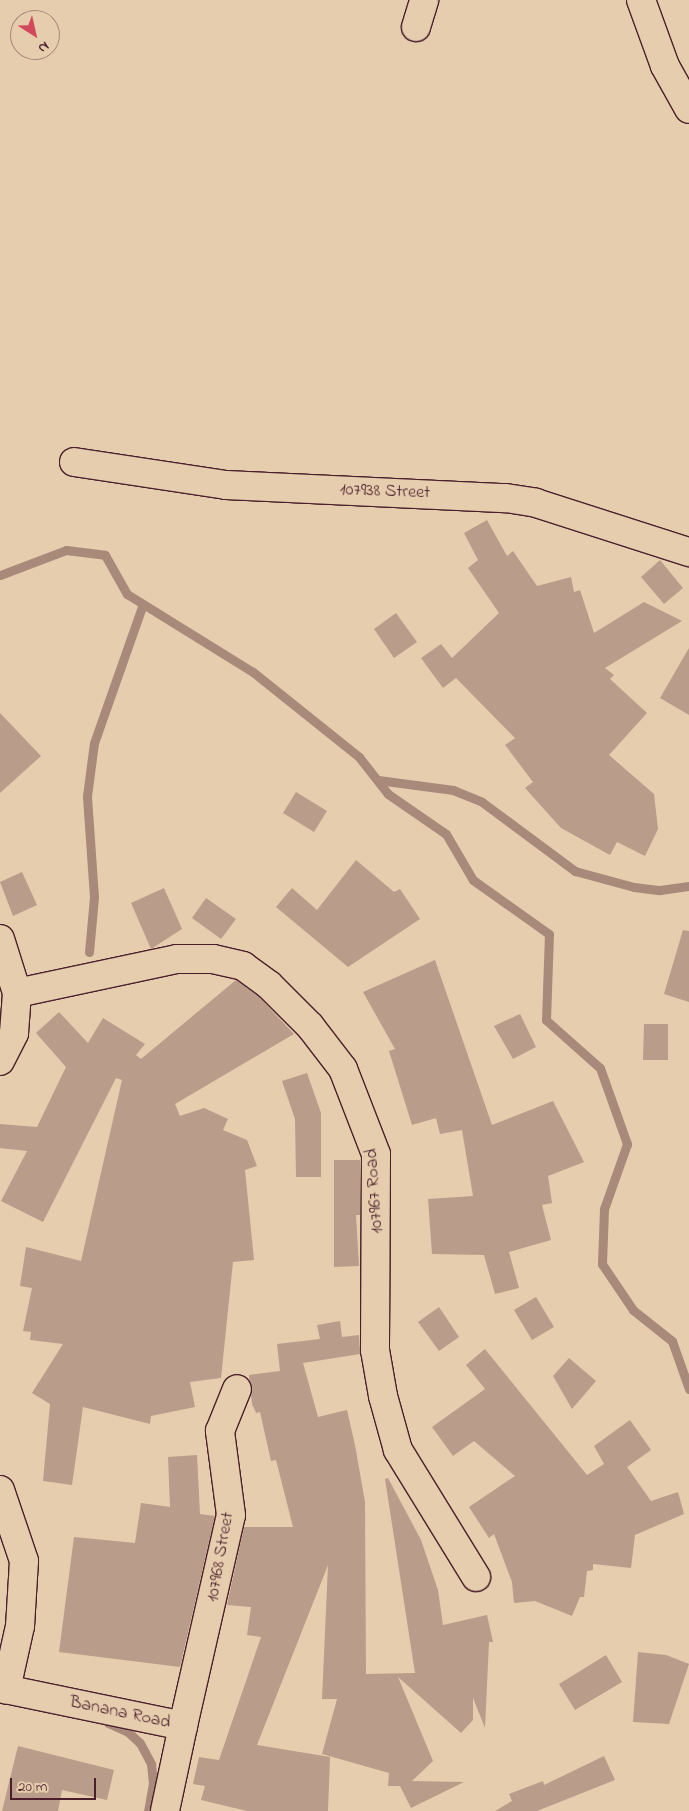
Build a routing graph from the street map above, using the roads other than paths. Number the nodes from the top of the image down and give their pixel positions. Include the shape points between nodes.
1 (424, 0) edge
2 (641, 0) edge
3 (416, 26) dead end
4 (689, 109) edge
5 (74, 462) dead end
6 (689, 552) edge
7 (0, 938) edge
8 (17, 993) junction
9 (0, 1061) edge
10 (237, 1389) dead end
11 (0, 1490) edge
12 (476, 1577) dead end
13 (3, 1688) edge
14 (183, 1726) junction
15 (166, 1811) edge

1 - 3 street
2 - 4 street via 665,66
5 - 6 street, 107938 Street via 226,485 506,498 536,503
7 - 8 street
8 - 9 street via 14,1033
8 - 12 street, 107967 Road via 108,971 176,959 213,958 243,966 269,984 310,1026 343,1069 376,1154 375,1350 398,1450
10 - 14 street, 107968 Street via 220,1431 231,1515
11 - 13 street via 24,1561 21,1617
13 - 14 street, Banana Road
14 - 15 street, Banana Road

